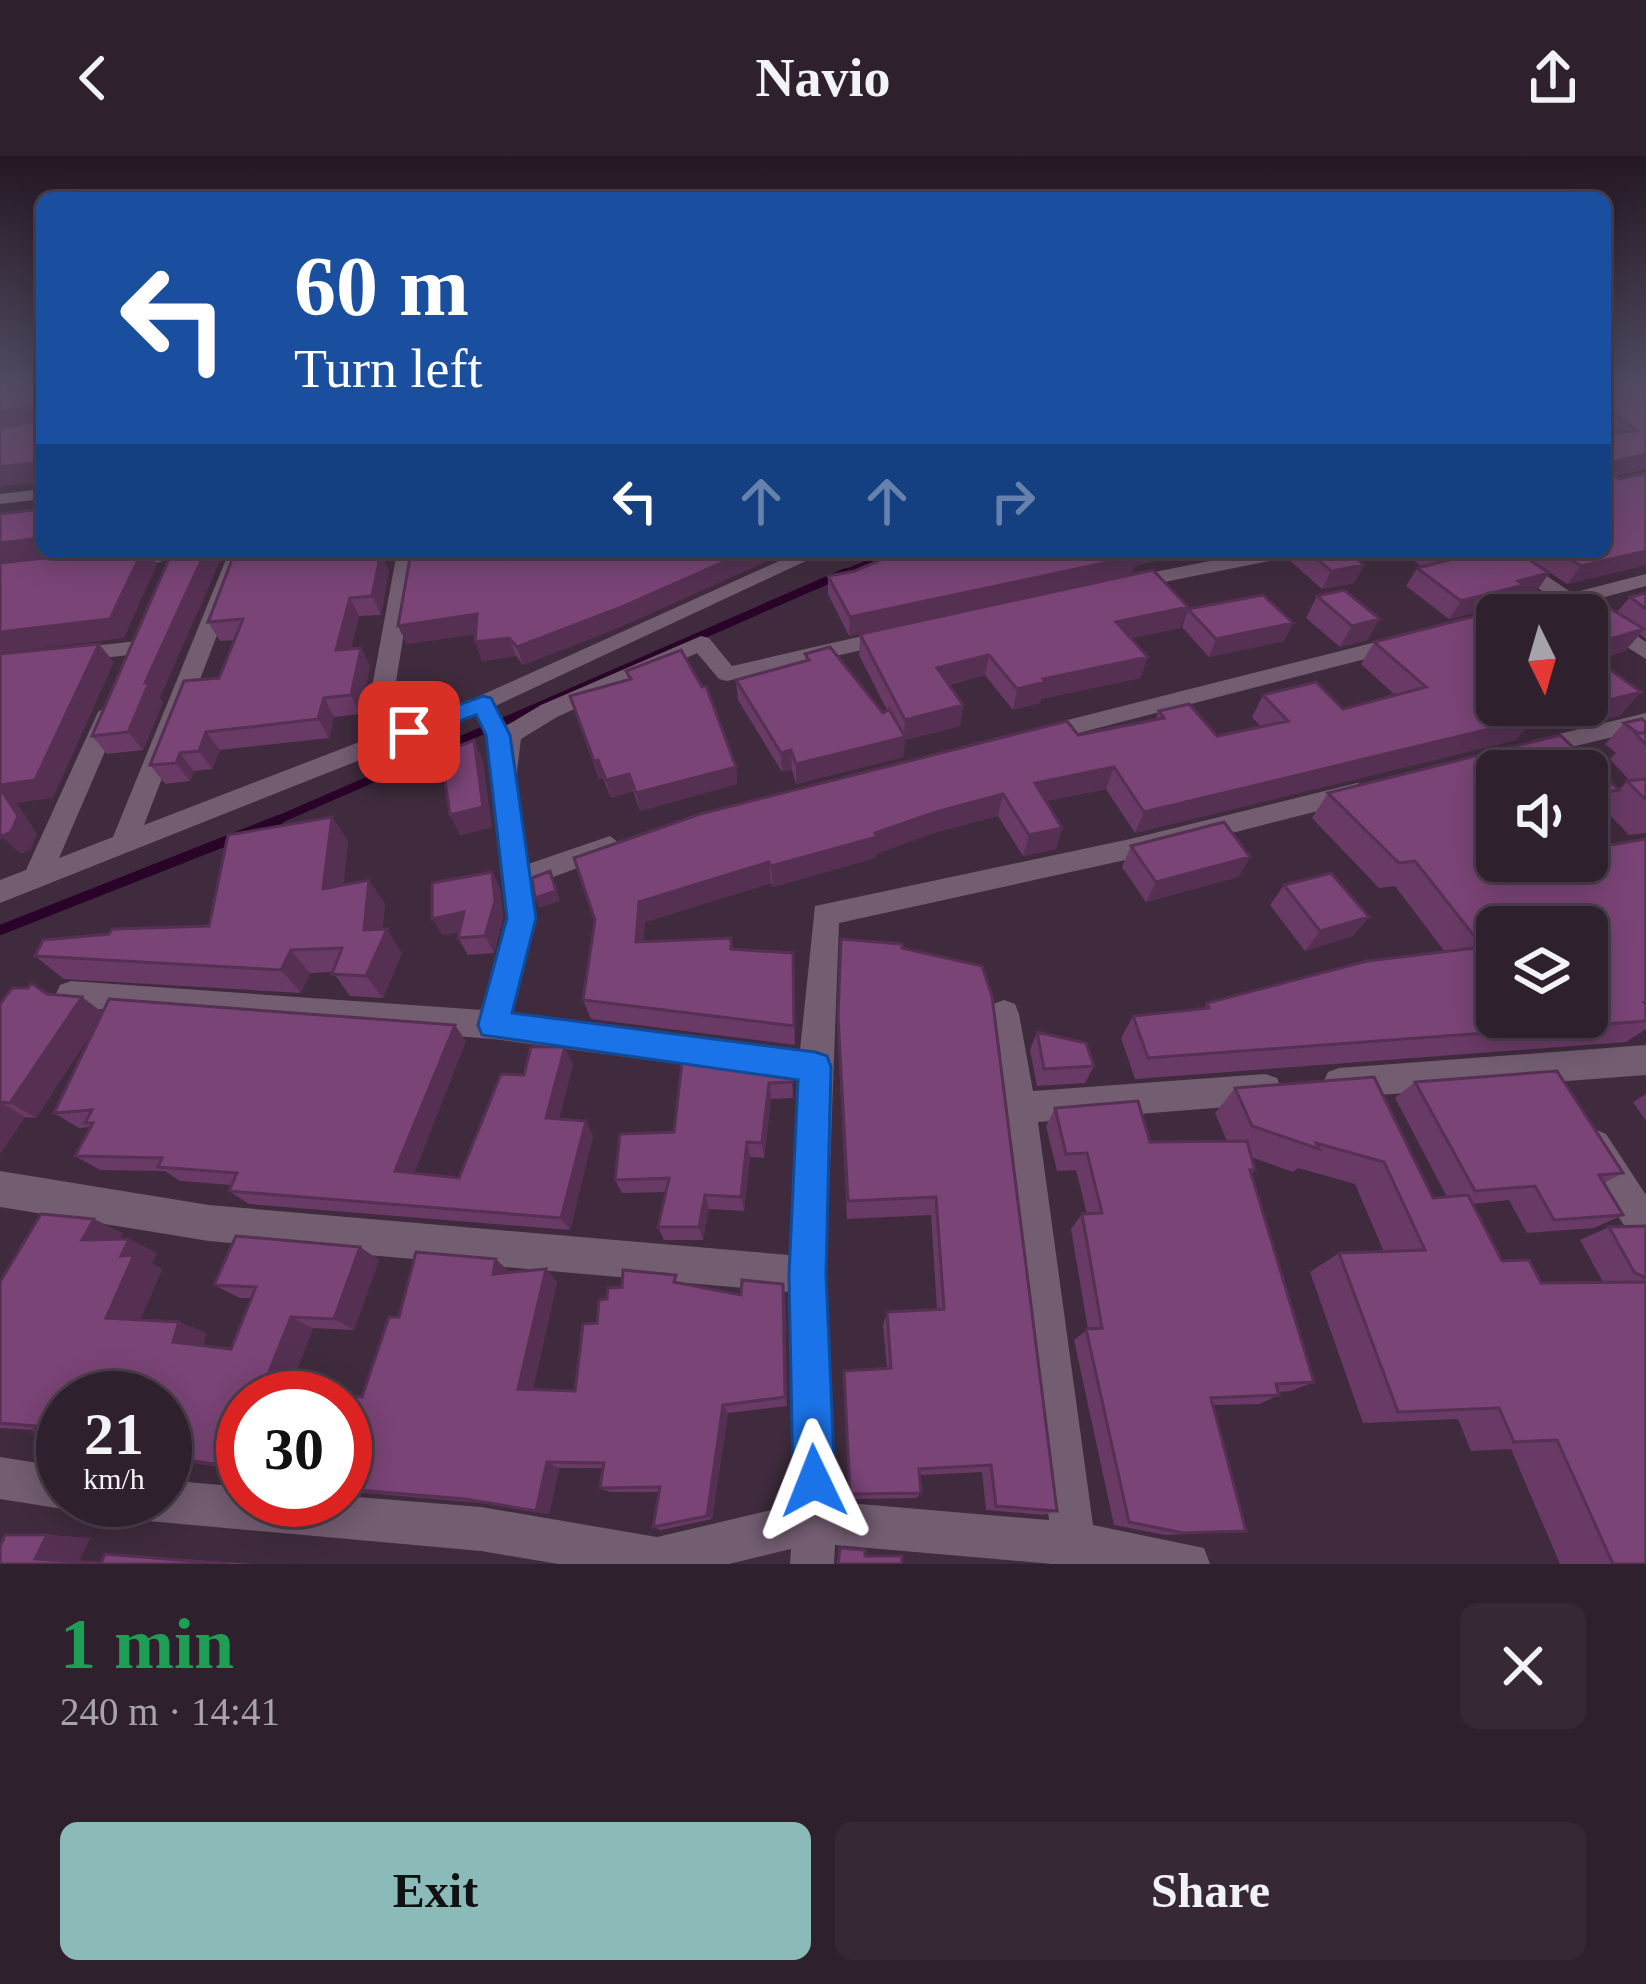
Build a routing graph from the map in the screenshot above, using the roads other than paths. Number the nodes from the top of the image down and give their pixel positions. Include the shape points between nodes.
1 (36, 495) edge
2 (0, 499) edge
3 (174, 558) edge
4 (237, 558) edge
5 (406, 558) edge
6 (802, 558) edge
7 (1254, 558) edge
8 (1508, 558) edge
9 (88, 563) edge
10 (1646, 580) edge
11 (1092, 591) edge
12 (1565, 594) edge
13 (1592, 594) edge
14 (1608, 624) edge
15 (911, 632) edge
16 (1429, 636) edge
17 (1646, 652) edge
18 (0, 664) edge
19 (483, 704) junction
20 (1646, 721) edge
21 (1018, 741) edge
22 (373, 746) junction
23 (1527, 750) edge
24 (503, 782) junction
25 (1377, 788) edge
26 (125, 841) junction
27 (631, 841) edge
28 (36, 879) junction
29 (516, 879) junction
30 (0, 892) edge
31 (71, 994) edge
32 (1004, 1014) dead end
33 (494, 1025) junction
34 (1646, 1060) edge
35 (815, 1067) junction
36 (1543, 1067) junction
37 (1019, 1108) junction
38 (0, 1189) edge
39 (1646, 1227) edge
40 (807, 1275) junction
41 (0, 1478) edge
42 (36, 1484) edge
43 (192, 1504) edge
44 (814, 1543) edge
45 (1074, 1544) junction
46 (1187, 1564) edge

1 - 2 street
3 - 9 street
4 - 26 street
5 - 22 street
6 - 19 street
7 - 11 street
8 - 12 street
10 - 13 street
14 - 17 street
15 - 24 street via 728,674 701,644 509,735
16 - 21 street
18 - 28 street via 133,659
19 - 22 street
19 - 24 street via 498,735
20 - 23 street
22 - 26 street
24 - 29 street
25 - 35 street via 837,908 821,926
26 - 28 street
27 - 29 street
28 - 30 street
29 - 33 street via 522,918
31 - 33 street
32 - 37 street
33 - 35 street
34 - 36 street
35 - 40 street
36 - 37 street
36 - 39 street
37 - 45 street
38 - 40 street via 209,1223
40 - 44 street
41 - 42 street
43 - 44 street via 482,1529 657,1559
44 - 45 street
45 - 46 street

